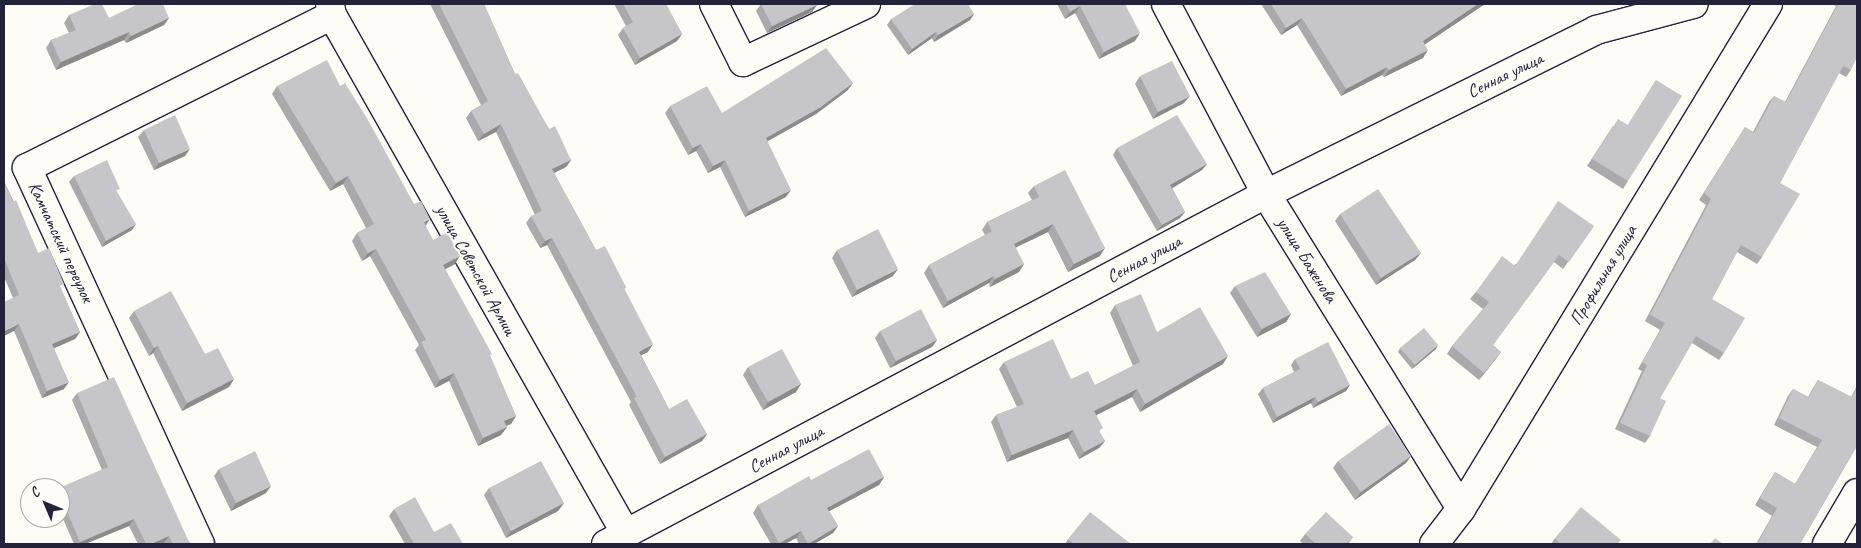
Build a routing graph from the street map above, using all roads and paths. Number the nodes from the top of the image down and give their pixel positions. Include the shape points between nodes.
1 (714, 4) edge
2 (866, 4) edge
3 (1166, 4) edge
4 (1694, 4) edge
5 (1768, 4) edge
6 (331, 10) edge
7 (1266, 194) junction
8 (1857, 493) edge
9 (1461, 509) junction
10 (616, 539) edge
11 (200, 544) edge
12 (1434, 544) edge
13 (1827, 544) edge

1 - 2 street via 742,62
3 - 7 street, улица Баженова
4 - 7 street, Сенная улица via 1596,30
5 - 9 street, Профильная улица
6 - 10 street, улица Советской Армии
6 - 11 street, Камчатский переулок via 27,168
7 - 9 street, улица Баженова
7 - 10 street, Сенная улица
8 - 13 street
9 - 12 street, Профильная улица

